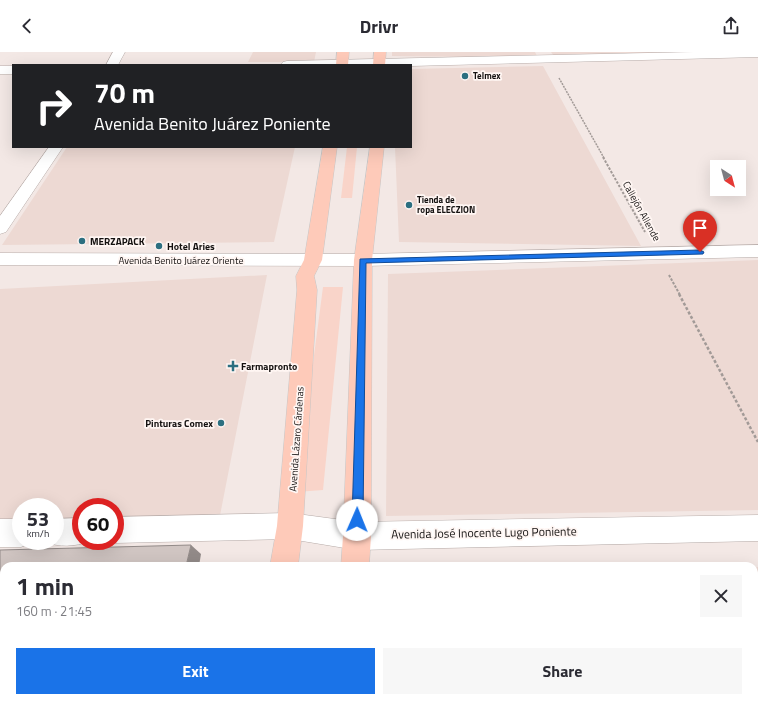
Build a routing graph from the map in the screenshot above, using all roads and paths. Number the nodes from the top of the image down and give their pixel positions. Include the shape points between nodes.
1 (119, 52) edge
2 (758, 54) edge
3 (343, 60) edge
4 (380, 60) edge
5 (549, 60) junction
6 (113, 64) edge
7 (298, 64) edge
8 (0, 70) edge
9 (12, 70) edge
10 (55, 148) edge
11 (330, 148) edge
12 (377, 148) edge
13 (0, 228) edge
14 (758, 251) edge
15 (657, 253) junction
16 (0, 259) edge
17 (313, 260) junction
18 (363, 260) junction
19 (758, 442) edge
20 (290, 526) junction
21 (758, 528) edge
22 (124, 530) edge
23 (12, 533) edge
24 (0, 534) edge
25 (357, 536) junction
26 (285, 562) edge
27 (355, 562) edge

1 - 6 street
2 - 5 street
3 - 4 street
3 - 7 street
4 - 5 street
5 - 15 path, Callejón Allende
8 - 9 street
10 - 13 street
11 - 17 main road, Avenida Lázaro Cárdenas
12 - 18 main road
14 - 15 street, Avenida Benito Juárez Oriente
15 - 18 street, Avenida Benito Juárez Oriente
15 - 19 path, Callejón Allende
16 - 17 street, Avenida Benito Juárez Oriente
17 - 18 street, Avenida Benito Juárez Oriente
17 - 20 main road, Avenida Lázaro Cárdenas via 305,276 307,290
18 - 25 main road
20 - 22 street, Avenida José Inocente Lugo Poniente
20 - 25 street, Avenida José Inocente Lugo Poniente
20 - 26 main road, Avenida Lázaro Cárdenas
21 - 25 street, Avenida José Inocente Lugo Poniente
23 - 24 street
25 - 27 main road

